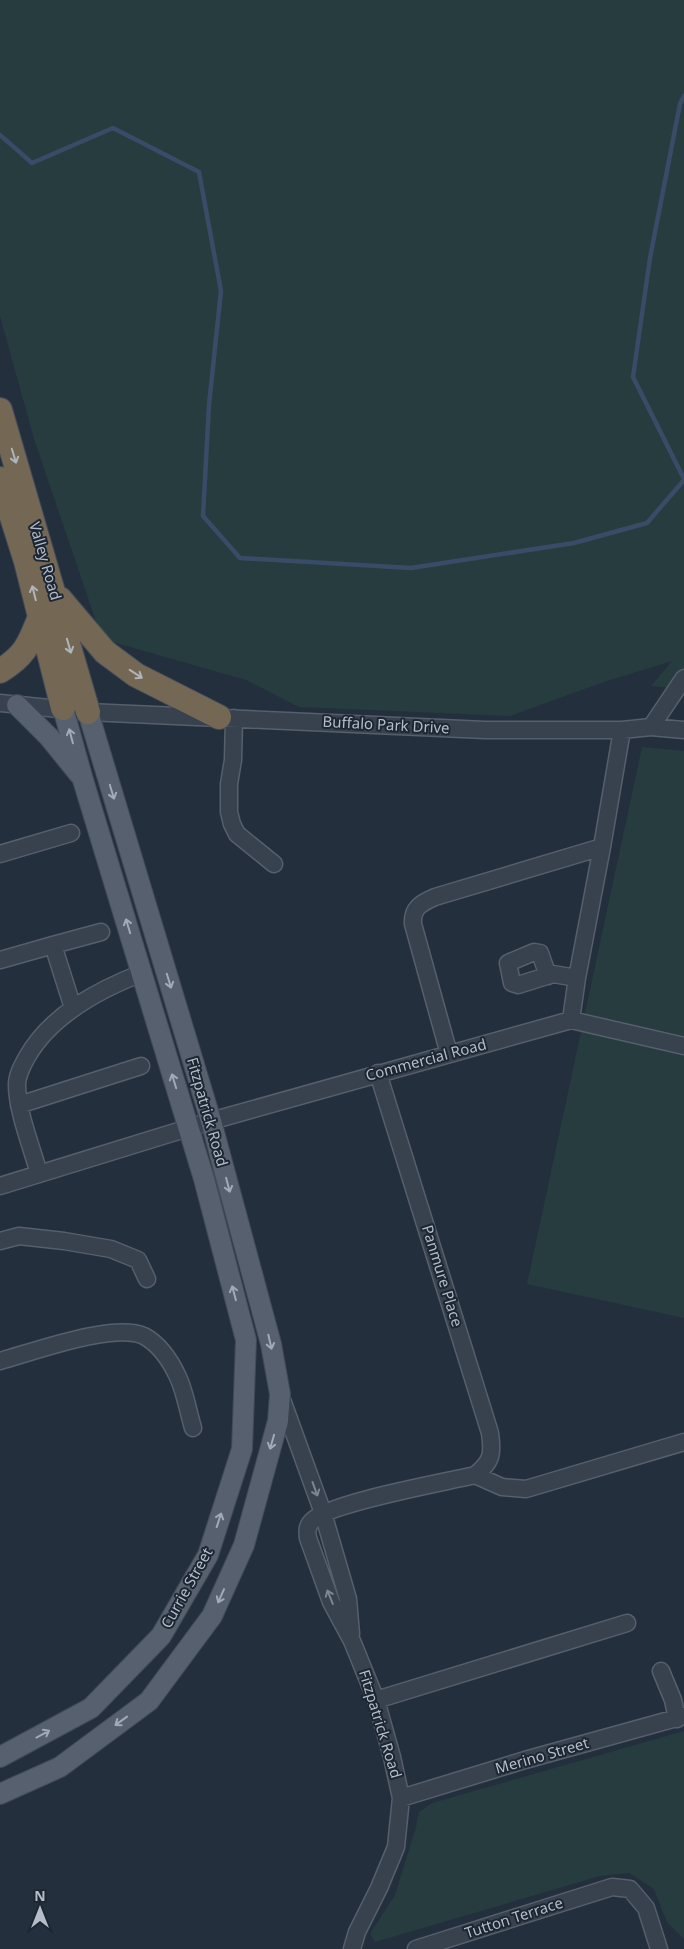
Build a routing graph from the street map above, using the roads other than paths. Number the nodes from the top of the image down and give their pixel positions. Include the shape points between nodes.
1 (0, 410) edge
2 (0, 479) edge
3 (53, 590) junction
4 (40, 616) junction
5 (0, 671) edge
6 (684, 678) edge
7 (8, 704) edge
8 (63, 708) junction
9 (88, 712) junction
10 (226, 718) junction
11 (651, 728) junction
12 (622, 730) junction
13 (684, 730) edge
14 (83, 780) junction
15 (71, 833) dead end
16 (602, 847) junction
17 (0, 854) edge
18 (274, 864) dead end
19 (101, 932) dead end
20 (53, 945) junction
21 (0, 960) edge
22 (142, 973) junction
23 (548, 976) dead end
24 (577, 978) junction
25 (72, 1008) junction
26 (571, 1020) junction
27 (684, 1046) edge
28 (449, 1054) junction
29 (142, 1066) dead end
30 (378, 1073) junction
31 (20, 1106) junction
32 (211, 1121) junction
33 (188, 1128) junction
34 (39, 1174) junction
35 (0, 1186) edge
36 (0, 1241) edge
37 (147, 1279) dead end
38 (246, 1340) joint
39 (0, 1361) edge
40 (280, 1394) junction
41 (193, 1428) dead end
42 (684, 1442) edge
43 (475, 1475) junction
44 (323, 1512) junction
45 (627, 1623) dead end
46 (352, 1641) junction
47 (662, 1671) dead end
48 (376, 1700) junction
49 (681, 1718) edge
50 (0, 1757) edge
51 (0, 1794) edge
52 (400, 1798) junction
53 (352, 1949) edge
54 (416, 1949) edge
55 (659, 1949) edge

1 -> 3 highway, Valley Road
4 -> 2 highway, Valley Road
3 -> 9 highway, Valley Road
3 -> 10 highway via 113,658 136,675
4 - 5 highway via 29,645 16,661
4 - 8 highway, Valley Road
6 - 11 street
7 - 8 street, Buffalo Park Drive
7 - 14 main road via 49,737
8 - 9 street, Buffalo Park Drive
14 -> 8 main road, Fitzpatrick Road
9 - 10 street, Buffalo Park Drive
9 -> 32 main road, Fitzpatrick Road
10 - 12 street, Buffalo Park Drive via 485,730
10 - 18 street via 233,760 230,818 238,834
11 - 12 street, Buffalo Park Drive
11 - 13 street, Buffalo Park Drive
12 - 16 street
22 -> 14 main road, Fitzpatrick Road
15 - 17 street
16 - 24 street
16 - 28 street via 435,897 415,910 413,924
19 - 20 street
20 - 21 street
20 - 25 street
22 - 25 street
33 -> 22 main road, Fitzpatrick Road
23 - 24 street via 557,974
24 - 26 street
25 - 31 street via 33,1046 20,1069 17,1084
26 - 27 street
26 - 28 street, Commercial Road
28 - 30 street, Commercial Road
29 - 31 street
30 - 32 street, Commercial Road
30 - 43 street, Panmure Place via 490,1433 493,1451 485,1467
31 - 34 street
32 - 33 street, Commercial Road
32 -> 40 main road, Fitzpatrick Road via 271,1344
33 - 34 street, Commercial Road
38 -> 33 main road, Fitzpatrick Road
34 - 35 street, Commercial Road
36 - 37 street via 19,1236 111,1248 138,1260
50 -> 38 main road, Currie Street via 91,1708 166,1628 208,1556 242,1449
39 - 41 street via 108,1332 139,1334 155,1343 168,1359 178,1377
40 -> 44 street, Fitzpatrick Road
40 -> 51 main road, Currie Street via 278,1421 244,1545 212,1616 149,1701 60,1766
42 - 43 street via 526,1489 502,1487
43 - 44 street
44 - 46 street, Fitzpatrick Road via 348,1599
46 -> 44 street, Fitzpatrick Road via 331,1602 308,1538 307,1530 312,1520
45 - 48 street
46 - 48 street, Fitzpatrick Road
47 - 49 street
48 - 52 street, Fitzpatrick Road
49 - 52 street, Merino Street
52 - 53 street, Fitzpatrick Road via 396,1847 356,1932
54 - 55 street, Tutton Terrace via 612,1887 630,1890 646,1908

